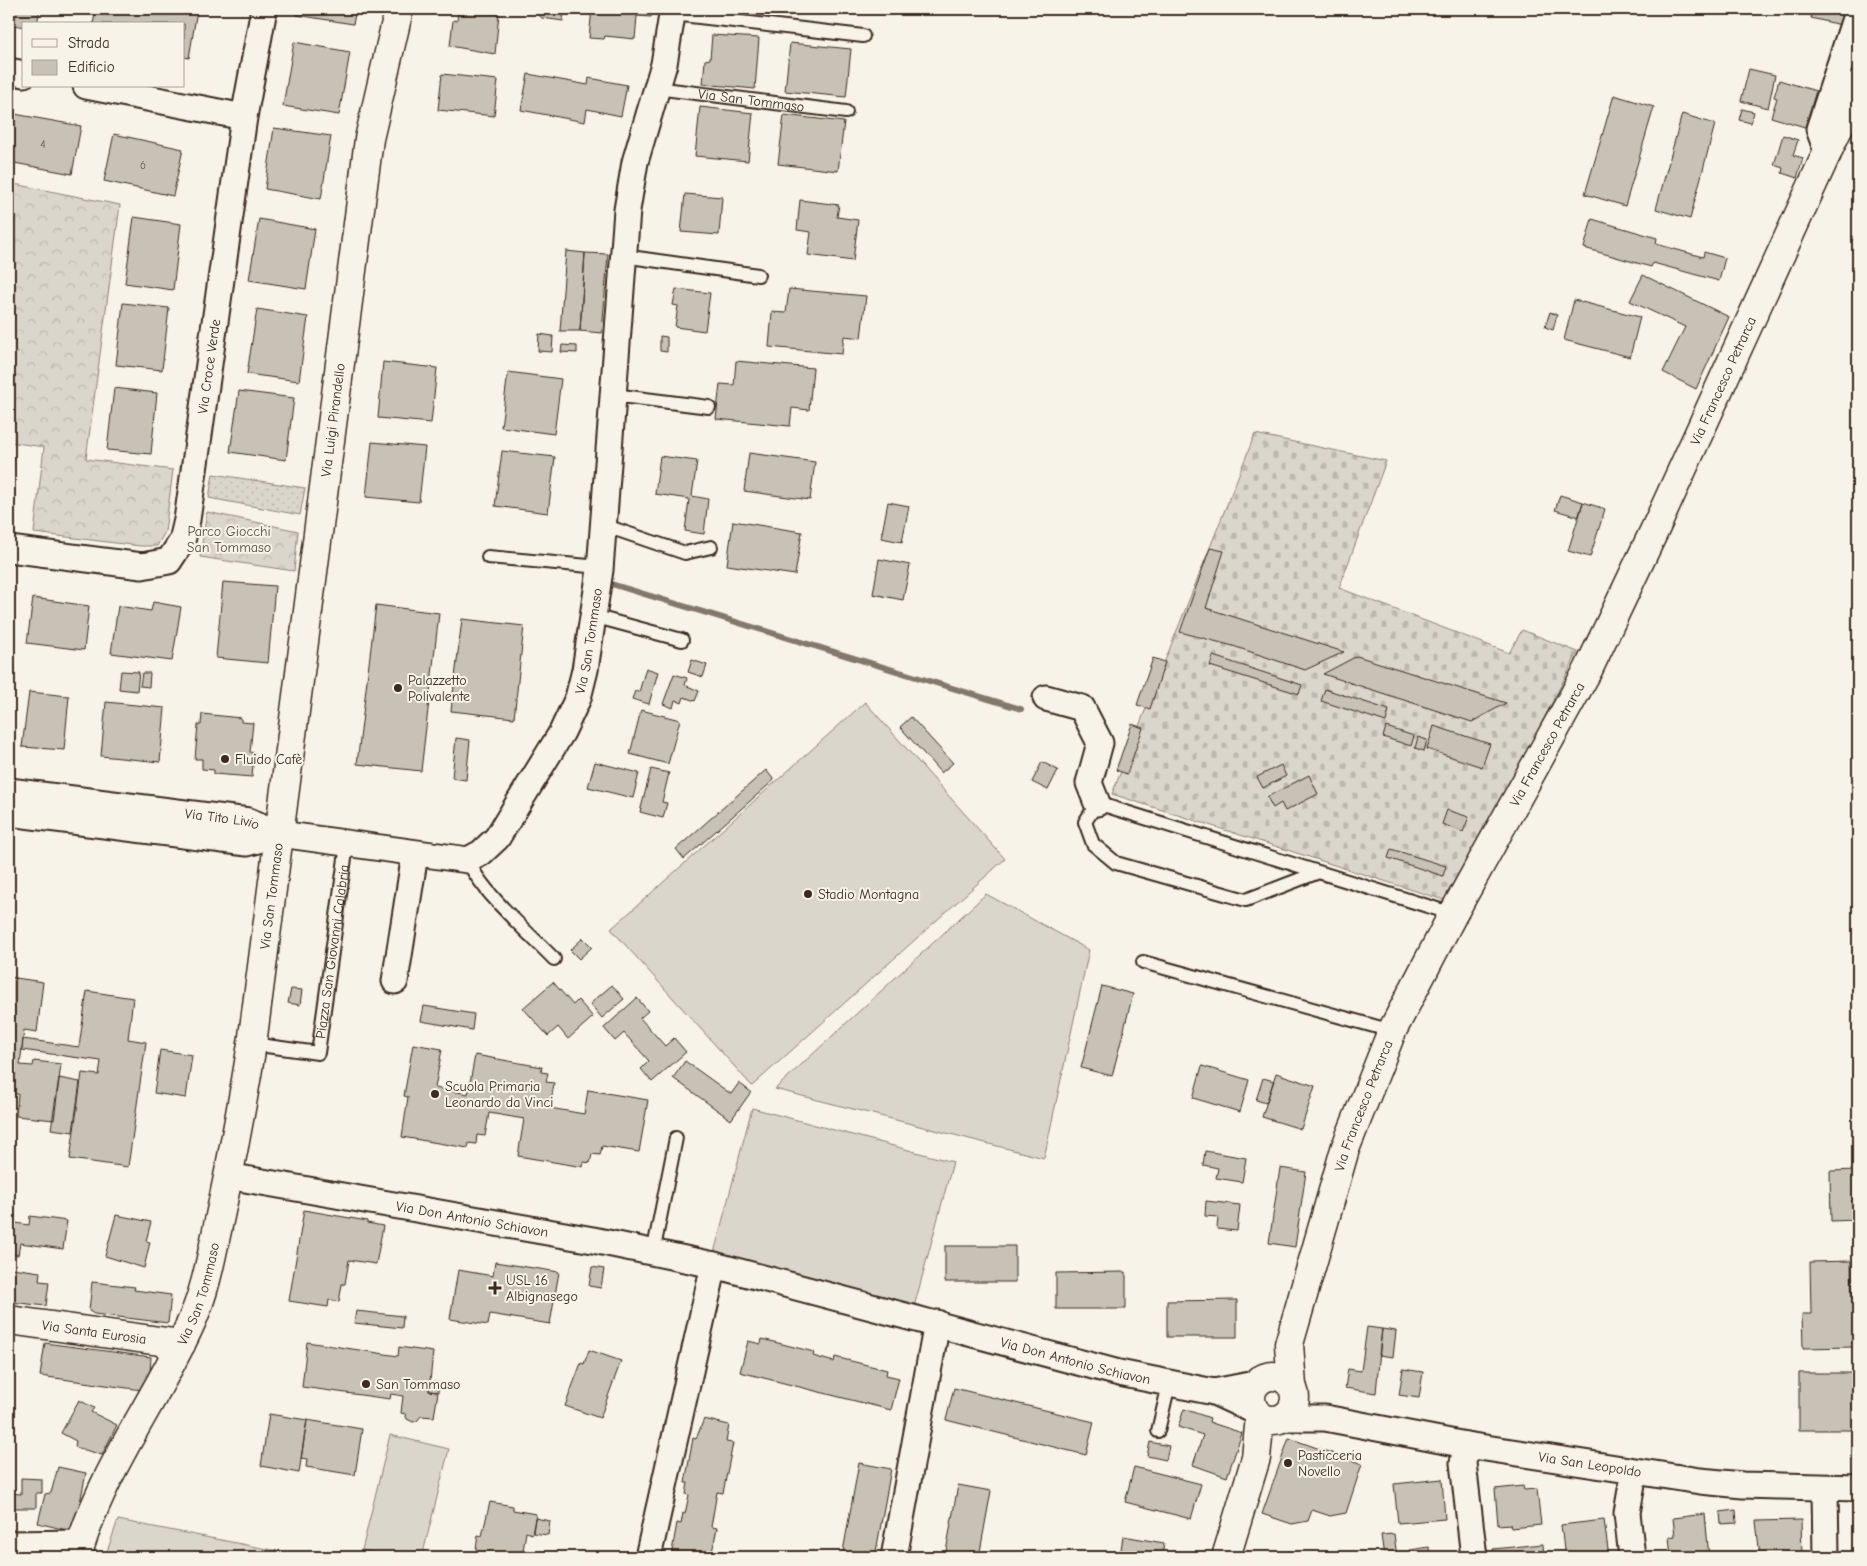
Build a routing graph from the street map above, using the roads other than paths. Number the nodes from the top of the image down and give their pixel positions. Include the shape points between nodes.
1 (264, 9) edge
2 (399, 9) edge
3 (1858, 9) edge
4 (673, 11) edge
5 (863, 36) dead end
6 (9, 71) edge
7 (22, 74) edge
8 (1858, 85) edge
9 (96, 88) edge
10 (656, 88) junction
11 (846, 112) dead end
12 (244, 118) junction
13 (1828, 154) junction
14 (623, 256) junction
15 (758, 275) dead end
16 (612, 395) junction
17 (709, 407) dead end
18 (603, 525) junction
19 (711, 547) dead end
20 (9, 549) edge
21 (488, 557) dead end
22 (600, 567) junction
23 (593, 616) junction
24 (682, 640) dead end
25 (1046, 698) dead end
26 (9, 791) edge
27 (1096, 803) junction
28 (9, 813) edge
29 (280, 834) junction
30 (347, 844) junction
31 (415, 854) junction
32 (468, 860) junction
33 (1319, 872) junction
34 (1453, 914) junction
35 (554, 959) dead end
36 (1143, 962) dead end
37 (395, 981) dead end
38 (1392, 1031) junction
39 (252, 1044) junction
40 (676, 1138) dead end
41 (228, 1176) junction
42 (653, 1253) junction
43 (714, 1265) junction
44 (9, 1320) edge
45 (937, 1323) junction
46 (181, 1344) junction
47 (1289, 1344) junction
48 (1258, 1381) junction
49 (1169, 1384) junction
50 (1293, 1389) junction
51 (1214, 1392) junction
52 (1269, 1416) junction
53 (1325, 1418) junction
54 (1158, 1431) dead end
55 (1466, 1445) junction
56 (1634, 1472) junction
57 (1824, 1488) junction
58 (1858, 1488) edge
59 (9, 1544) edge
60 (79, 1550) edge
61 (648, 1557) edge
62 (894, 1557) edge
63 (1226, 1557) edge
64 (1474, 1557) edge
65 (1632, 1557) edge
66 (1826, 1557) edge

1 - 12 street, Via Croce Verde
2 - 29 street, Via Luigi Pirandello via 370,139
3 - 13 street via 1819,130
4 - 5 lane, Via San Tommaso
4 - 10 street, Via San Tommaso via 664,64
6 - 7 street
8 - 13 street, Via Francesco Petrarca
9 - 12 street
10 - 11 lane, Via San Tommaso
10 - 14 street, Via San Tommaso via 635,162
12 - 20 street, Via Croce Verde via 182,541 169,561 142,566
13 - 34 street, Via Francesco Petrarca via 1588,670
14 - 15 lane
14 - 16 street, Via San Tommaso
16 - 17 lane
16 - 18 street, Via San Tommaso
18 - 19 lane via 685,553
18 - 22 street, Via San Tommaso
21 - 22 lane
22 - 23 street, Via San Tommaso
23 - 24 lane
23 - 32 street, Via San Tommaso via 578,698 562,732 496,838 482,853
25 - 27 street via 1082,708 1100,743 1089,783
26 - 29 street, Via Tito Livio via 249,821
27 - 33 lane
27 - 33 lane via 1085,822 1093,844 1116,862 1246,900
28 - 29 street, Via Tito Livio via 247,843
29 - 30 street, Via San Tommaso
29 - 39 street, Via San Tommaso
30 - 31 street, Via San Tommaso
30 - 39 lane, Piazza San Giovanni Calabria via 318,1053
31 - 32 street, Via San Tommaso
31 - 37 street
32 - 35 lane via 485,886
33 - 34 lane
34 - 38 street, Via Francesco Petrarca
36 - 38 lane
38 - 47 street, Via Francesco Petrarca via 1345,1149
39 - 41 street, Via San Tommaso
40 - 42 lane
41 - 42 street, Via Don Antonio Schiavon
41 - 46 street, Via San Tommaso via 207,1276 193,1320
42 - 43 street, Via Don Antonio Schiavon
43 - 45 street, Via Don Antonio Schiavon
43 - 61 street
44 - 46 street, Via Santa Eurosia
45 - 49 street, Via Don Antonio Schiavon
45 - 62 street
46 - 60 street, Via San Tommaso via 115,1462
47 - 48 street, Via Francesco Petrarca
47 - 50 street, Via Francesco Petrarca
48 - 50 street via 1274,1375 1287,1380
48 - 51 street, Via Don Antonio Schiavon
48 - 52 street via 1250,1397
49 - 51 street, Via Don Antonio Schiavon
49 - 54 lane
50 - 52 street via 1294,1406
50 - 53 street, Via San Leopoldo
51 - 52 street, Via Don Antonio Schiavon
52 - 53 street, Via San Leopoldo
52 - 63 street
53 - 55 street, Via San Leopoldo
55 - 56 street, Via San Leopoldo
55 - 64 street via 1463,1463
56 - 57 street, Via San Leopoldo via 1717,1483
56 - 65 street via 1627,1513
57 - 58 street, Via San Leopoldo
57 - 66 street
59 - 60 street

